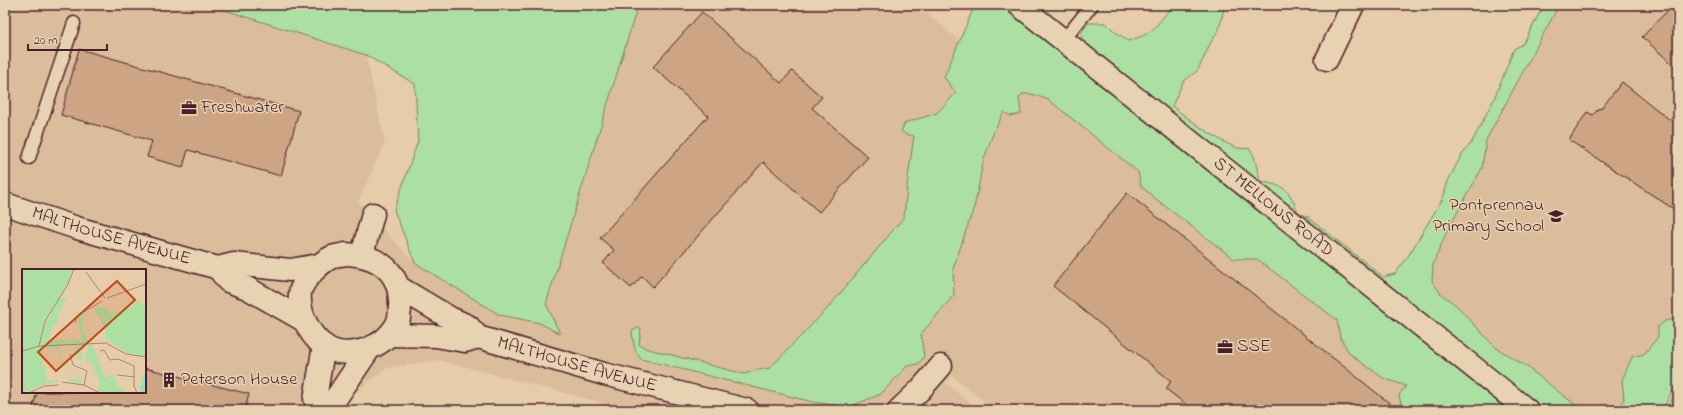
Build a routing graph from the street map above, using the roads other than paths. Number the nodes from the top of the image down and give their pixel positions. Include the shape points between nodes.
1 (1019, 5) edge
2 (1092, 5) edge
3 (1353, 5) edge
4 (74, 23) dead end
5 (1063, 41) junction
6 (1326, 59) dead end
7 (29, 158) dead end
8 (5, 204) edge
9 (373, 214) dead end
10 (362, 255) junction
11 (319, 265) junction
12 (218, 268) junction
13 (398, 287) junction
14 (305, 321) junction
15 (389, 335) junction
16 (478, 337) junction
17 (324, 345) junction
18 (369, 349) junction
19 (941, 366) dead end
20 (321, 410) edge
21 (324, 410) edge
22 (747, 410) edge
23 (899, 410) edge
24 (1527, 410) edge

1 - 5 street, ST MELLONS ROAD
2 - 5 lane
3 - 6 street
4 - 7 lane
5 - 24 street, ST MELLONS ROAD
8 - 12 street, MALTHOUSE AVENUE via 77,228
9 - 10 street
10 - 11 street via 346,254 332,257
10 - 13 street via 377,261 390,272
11 - 12 street, MALTHOUSE AVENUE via 290,270 234,264
11 - 14 street via 307,278 300,292
12 - 14 street via 228,281 247,288
13 - 15 street via 401,303 398,321
13 - 16 street, MALTHOUSE AVENUE via 468,326
14 - 17 street
15 - 16 street, MALTHOUSE AVENUE via 436,336 465,341
15 - 18 street
16 - 22 street, MALTHOUSE AVENUE via 604,374
17 - 18 street via 338,352
17 - 20 street via 316,399
18 - 21 street via 332,404
19 - 23 street

